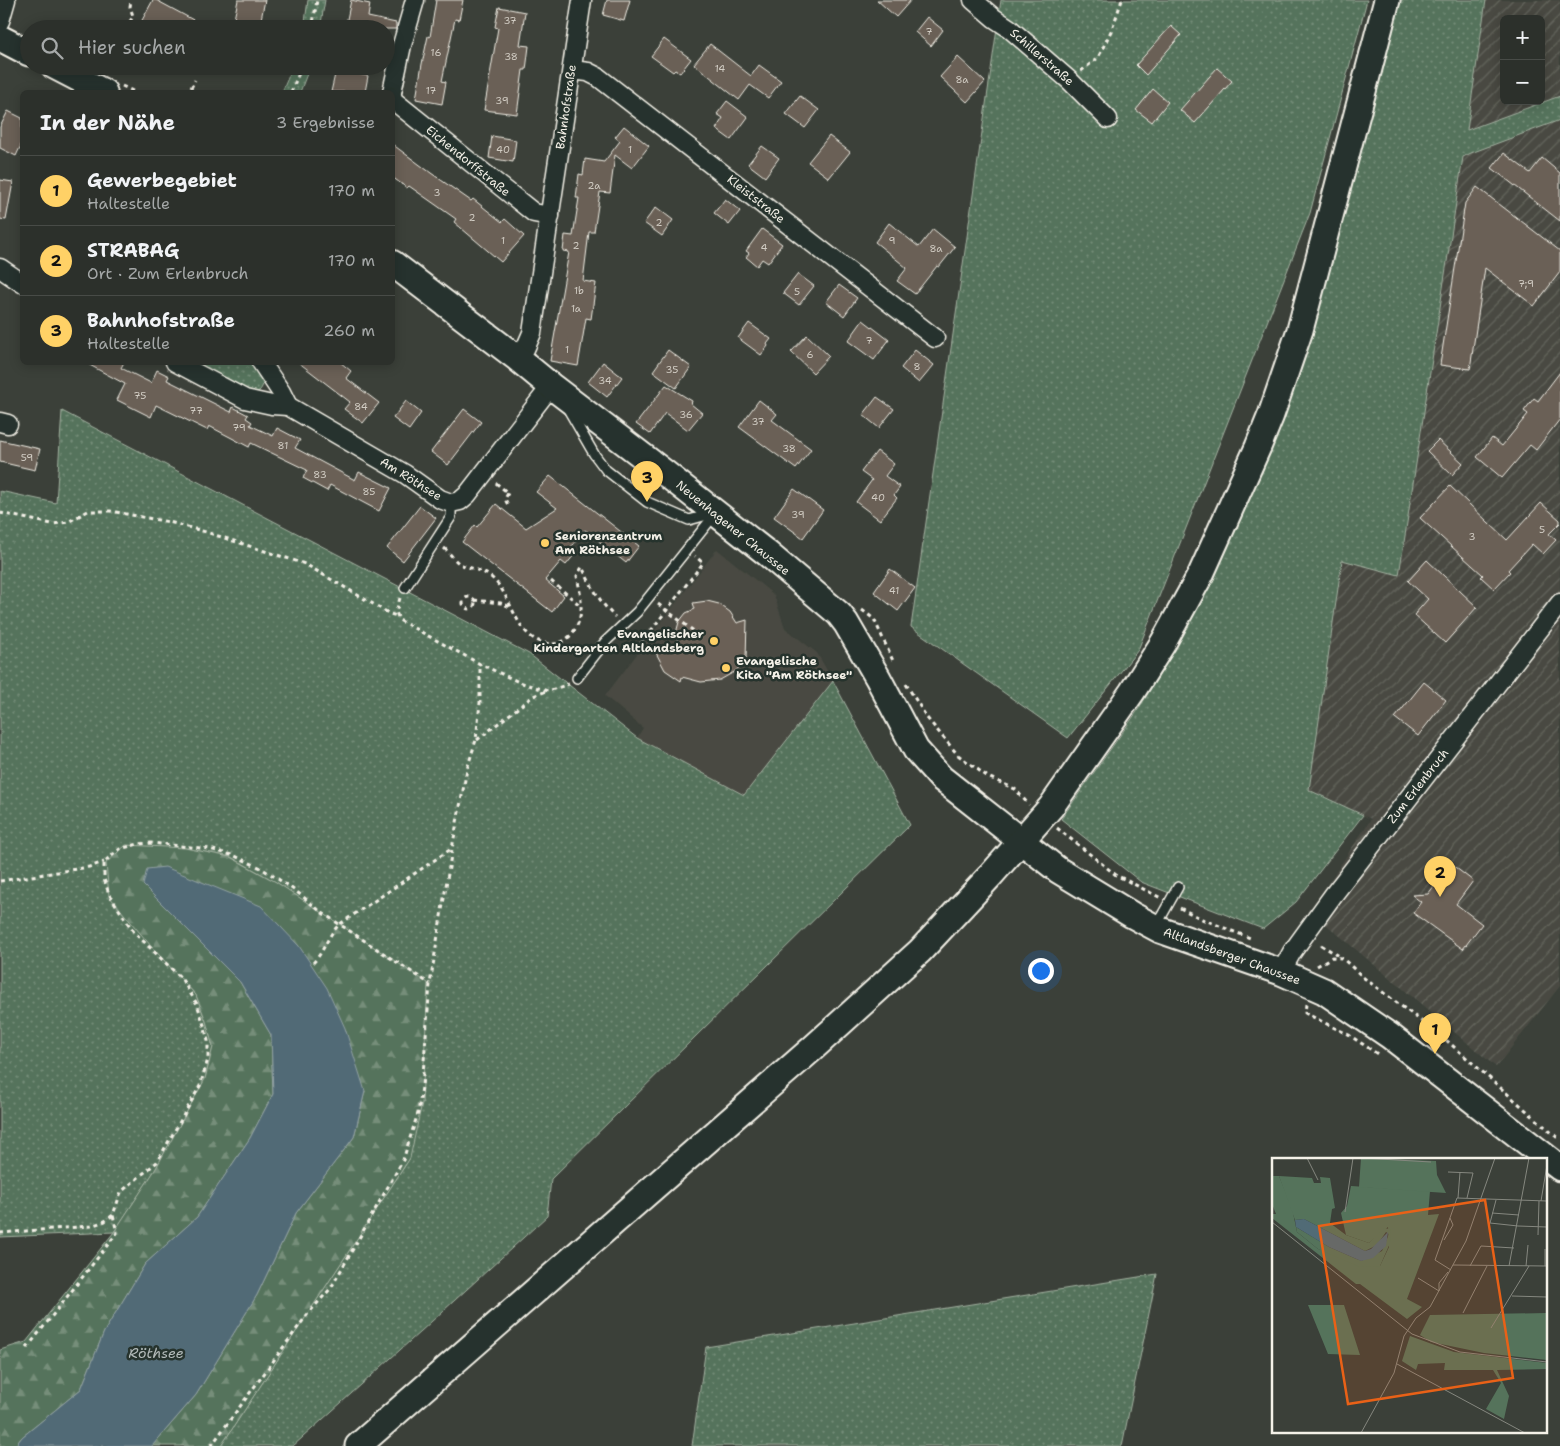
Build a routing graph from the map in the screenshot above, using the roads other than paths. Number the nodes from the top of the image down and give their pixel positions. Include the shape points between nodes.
1 (6, 0) edge
2 (415, 0) edge
3 (582, 0) edge
4 (973, 0) edge
5 (1387, 0) edge
6 (0, 21) edge
7 (0, 38) edge
8 (20, 48) edge
9 (572, 70) junction
10 (71, 75) edge
11 (100, 90) edge
12 (393, 90) edge
13 (395, 102) edge
14 (1108, 119) dead end
15 (550, 216) junction
16 (395, 265) edge
17 (2, 275) edge
18 (20, 282) edge
19 (935, 338) dead end
20 (517, 358) junction
21 (181, 365) edge
22 (263, 365) edge
23 (557, 391) junction
24 (288, 406) junction
25 (451, 503) junction
26 (716, 513) junction
27 (405, 588) road end
28 (1560, 603) edge
29 (577, 678) road end
30 (1020, 841) junction
31 (1178, 887) dead end
32 (1155, 927) junction
33 (1285, 964) junction
34 (1547, 1158) edge
35 (1548, 1159) edge
36 (1560, 1168) edge
37 (358, 1446) edge

1 - 6 street
2 - 12 street, Eichendorffstraße
3 - 9 street, Bahnhofstraße
4 - 14 street, Schillerstraße via 1069,80
5 - 30 main road via 1300,330 1258,447 1201,574 1163,643 1043,817
7 - 8 main road
9 - 15 street, Bahnhofstraße
9 - 19 street, Kleiststraße via 598,77
10 - 11 main road
13 - 15 street, Eichendorffstraße via 534,213
15 - 20 street, Bahnhofstraße via 532,333
16 - 20 main road, Neuenhagener Chaussee
17 - 18 street
20 - 23 main road, Neuenhagener Chaussee
21 - 24 street, Am Röthsee via 244,399
22 - 24 street
23 - 25 street, Am Röthsee via 467,494
23 - 26 main road, Neuenhagener Chaussee
23 - 26 lane via 606,470 647,502 689,520
24 - 25 street, Am Röthsee
25 - 27 lane via 451,517
26 - 29 lane via 637,612 605,642
26 - 30 main road, Neuenhagener Chaussee via 839,614 916,750 941,778
28 - 33 street, Zum Erlenbruch via 1334,894
30 - 32 main road, Altlandsberger Chaussee via 1058,870
30 - 37 main road via 920,951
31 - 32 lane
32 - 33 main road, Altlandsberger Chaussee via 1231,956
33 - 34 main road, Altlandsberger Chaussee via 1390,1036
35 - 36 main road, Altlandsberger Chaussee

